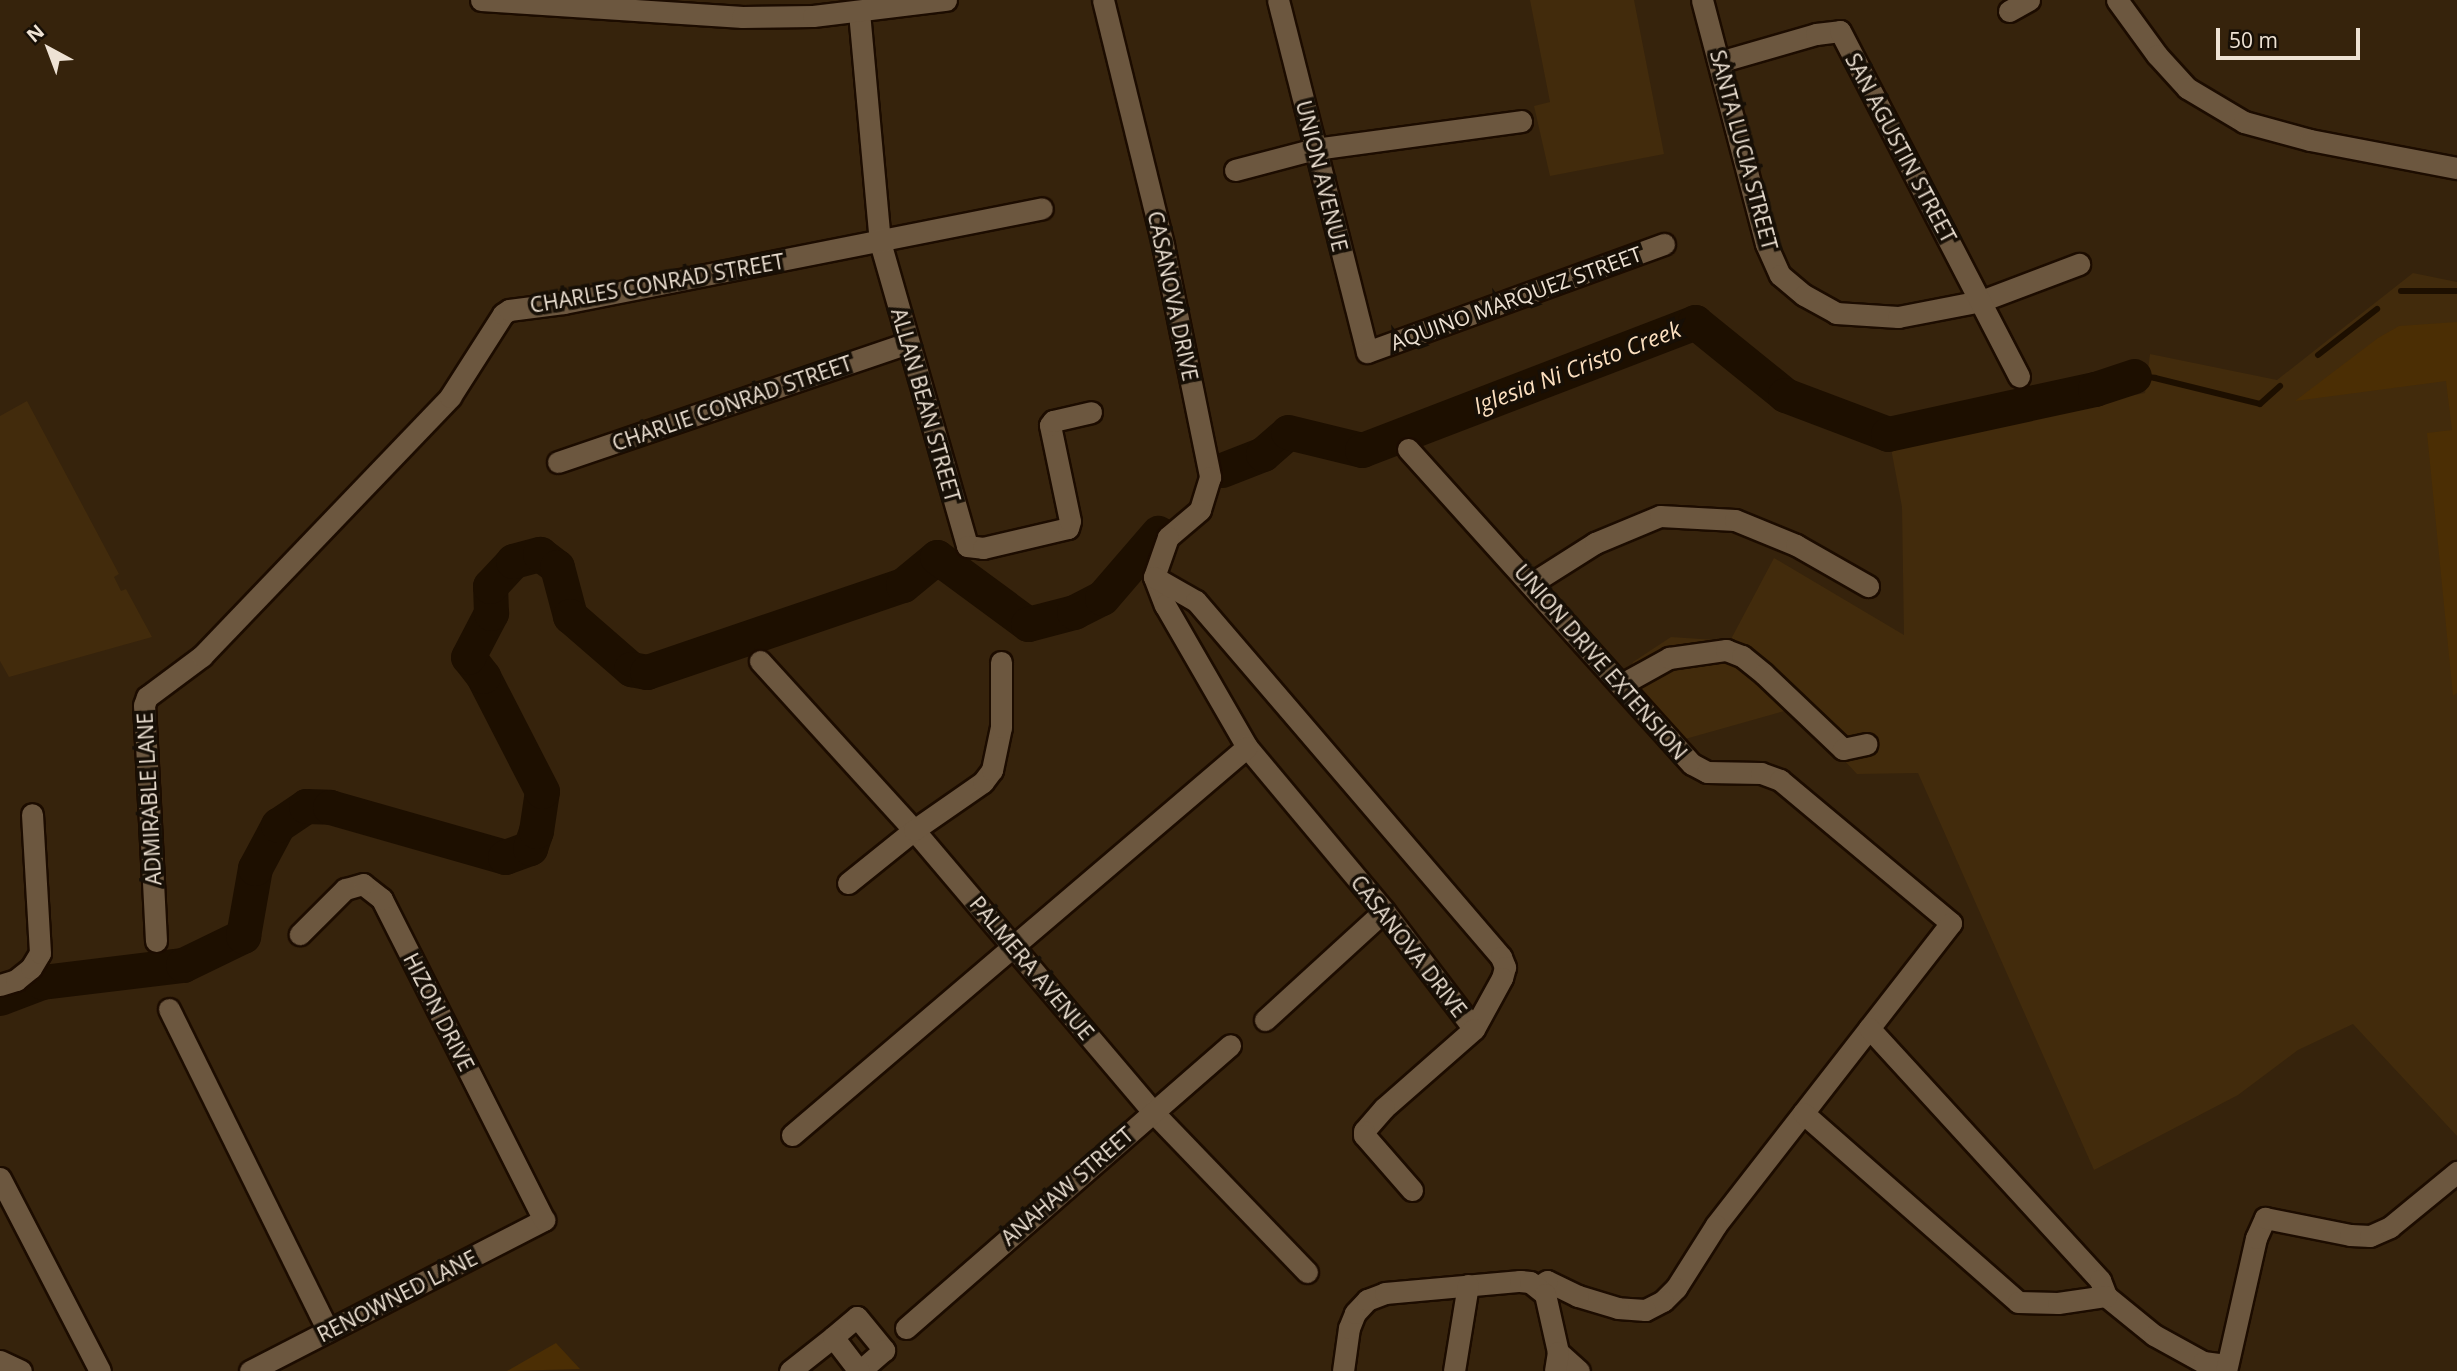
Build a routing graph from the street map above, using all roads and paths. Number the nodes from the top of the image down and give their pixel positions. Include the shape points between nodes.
1 (481, 0) edge
2 (946, 0) edge
3 (1102, 0) edge
4 (1278, 0) edge
5 (1702, 0) edge
6 (2029, 0) edge
7 (2117, 0) edge
8 (2009, 10) dead end
9 (859, 12) junction
10 (1719, 62) junction
11 (1521, 121) dead end
12 (1315, 149) junction
13 (2457, 168) edge
14 (1235, 170) dead end
15 (1042, 208) dead end
16 (880, 242) junction
17 (1664, 244) dead end
18 (2080, 264) dead end
19 (1981, 301) junction
20 (907, 344) junction
21 (1367, 352) joint
22 (2019, 376) dead end
23 (1091, 412) dead end
24 (1408, 449) dead end
25 (558, 462) dead end
26 (355, 495) joint
27 (1154, 578) junction
28 (1532, 583) junction
29 (1868, 586) dead end
30 (760, 661) dead end
31 (1001, 662) dead end
32 (1622, 684) junction
33 (1866, 744) dead end
34 (1247, 747) junction
35 (32, 814) dead end
36 (914, 830) junction
37 (848, 883) dead end
38 (1384, 911) junction
39 (300, 934) dead end
40 (156, 941) dead end
41 (1014, 945) junction
42 (0, 985) edge
43 (169, 1009) dead end
44 (1265, 1020) dead end
45 (1869, 1028) junction
46 (1474, 1029) junction
47 (1230, 1045) dead end
48 (1153, 1112) junction
49 (1803, 1113) junction
50 (792, 1135) dead end
51 (2457, 1172) edge
52 (0, 1178) edge
53 (1412, 1190) dead end
54 (544, 1220) joint
55 (1307, 1272) dead end
56 (1468, 1285) junction
57 (1538, 1287) junction
58 (2106, 1296) junction
59 (906, 1328) dead end
60 (328, 1331) junction
61 (833, 1337) junction
62 (0, 1361) edge
63 (1556, 1361) edge
64 (2226, 1368) edge
65 (21, 1371) edge
66 (100, 1371) edge
67 (250, 1371) edge
68 (790, 1371) edge
69 (859, 1371) edge
70 (1343, 1371) edge
71 (1454, 1371) edge
72 (1579, 1371) edge

1 - 9 street via 742,17
2 - 9 street
3 - 27 street, CASANOVA DRIVE via 1163,244 1210,477 1200,510 1168,537
4 - 12 street, UNION AVENUE
5 - 10 street, SANTA LUCIA STREET
6 - 8 street
7 - 13 street via 2187,88 2244,122 2310,140
9 - 16 street, ALLAN BEAN STREET
10 - 19 street, SAN AGUSTIN STREET via 1840,31
10 - 19 street, SANTA LUCIA STREET via 1766,244 1780,275 1836,313 1898,317
11 - 12 street
12 - 14 street
12 - 21 street, UNION AVENUE
15 - 16 street, CHARLES CONRAD STREET
16 - 20 street, ALLAN BEAN STREET
16 - 26 street, CHARLES CONRAD STREET via 509,310 450,397
17 - 21 street, AQUINO MARQUEZ STREET
18 - 19 street, SANTA LUCIA STREET
19 - 22 street, SAN AGUSTIN STREET
20 - 23 street, ALLAN BEAN STREET via 967,546 983,548 1068,528 1050,425
20 - 25 street, CHARLIE CONRAD STREET
24 - 28 street, UNION DRIVE EXTENSION
26 - 40 street, ADMIRABLE LANE via 202,656 154,690 144,705
27 - 34 street, CASANOVA DRIVE
27 - 46 street, CASANOVA DRIVE via 1196,601 1501,957 1505,967 1502,978
28 - 29 street via 1595,542 1660,516 1735,520 1796,545
28 - 32 street, UNION DRIVE EXTENSION
30 - 36 street, PALMERA AVENUE
31 - 36 street via 1001,727 992,770 983,782
32 - 33 street via 1669,658 1726,650 1764,674 1843,749
32 - 45 street, UNION DRIVE EXTENSION via 1692,764 1707,772 1761,773 1780,780 1951,923
34 - 38 street, CASANOVA DRIVE
34 - 41 street
35 - 42 street via 40,953 16,981
36 - 37 street
36 - 41 street, PALMERA AVENUE
38 - 44 street
38 - 46 street, CASANOVA DRIVE
39 - 54 street, HIZON DRIVE via 345,889 363,884 382,899
41 - 48 street, PALMERA AVENUE
41 - 50 street
43 - 60 street
45 - 49 street, UNION DRIVE EXTENSION
45 - 58 street via 2100,1280
46 - 53 street via 1364,1131
47 - 48 street, ANAHAW STREET
48 - 55 street, PALMERA AVENUE
48 - 59 street, ANAHAW STREET
49 - 57 street, UNION DRIVE EXTENSION via 1723,1231 1663,1301 1645,1310 1598,1303 1547,1281
49 - 58 street via 2018,1302 2057,1303
51 - 64 street via 2390,1227 2370,1236 2265,1218 2256,1238
52 - 66 street
54 - 60 street, RENOWNED LANE
56 - 57 street via 1520,1281
56 - 70 street via 1385,1293 1367,1300 1349,1328
56 - 71 street
57 - 63 street via 1550,1307
58 - 64 street via 2154,1335 2203,1362
60 - 67 street, RENOWNED LANE
61 - 68 street
61 - 69 street
61 - 69 street via 857,1317 884,1350
62 - 65 street
63 - 72 street

